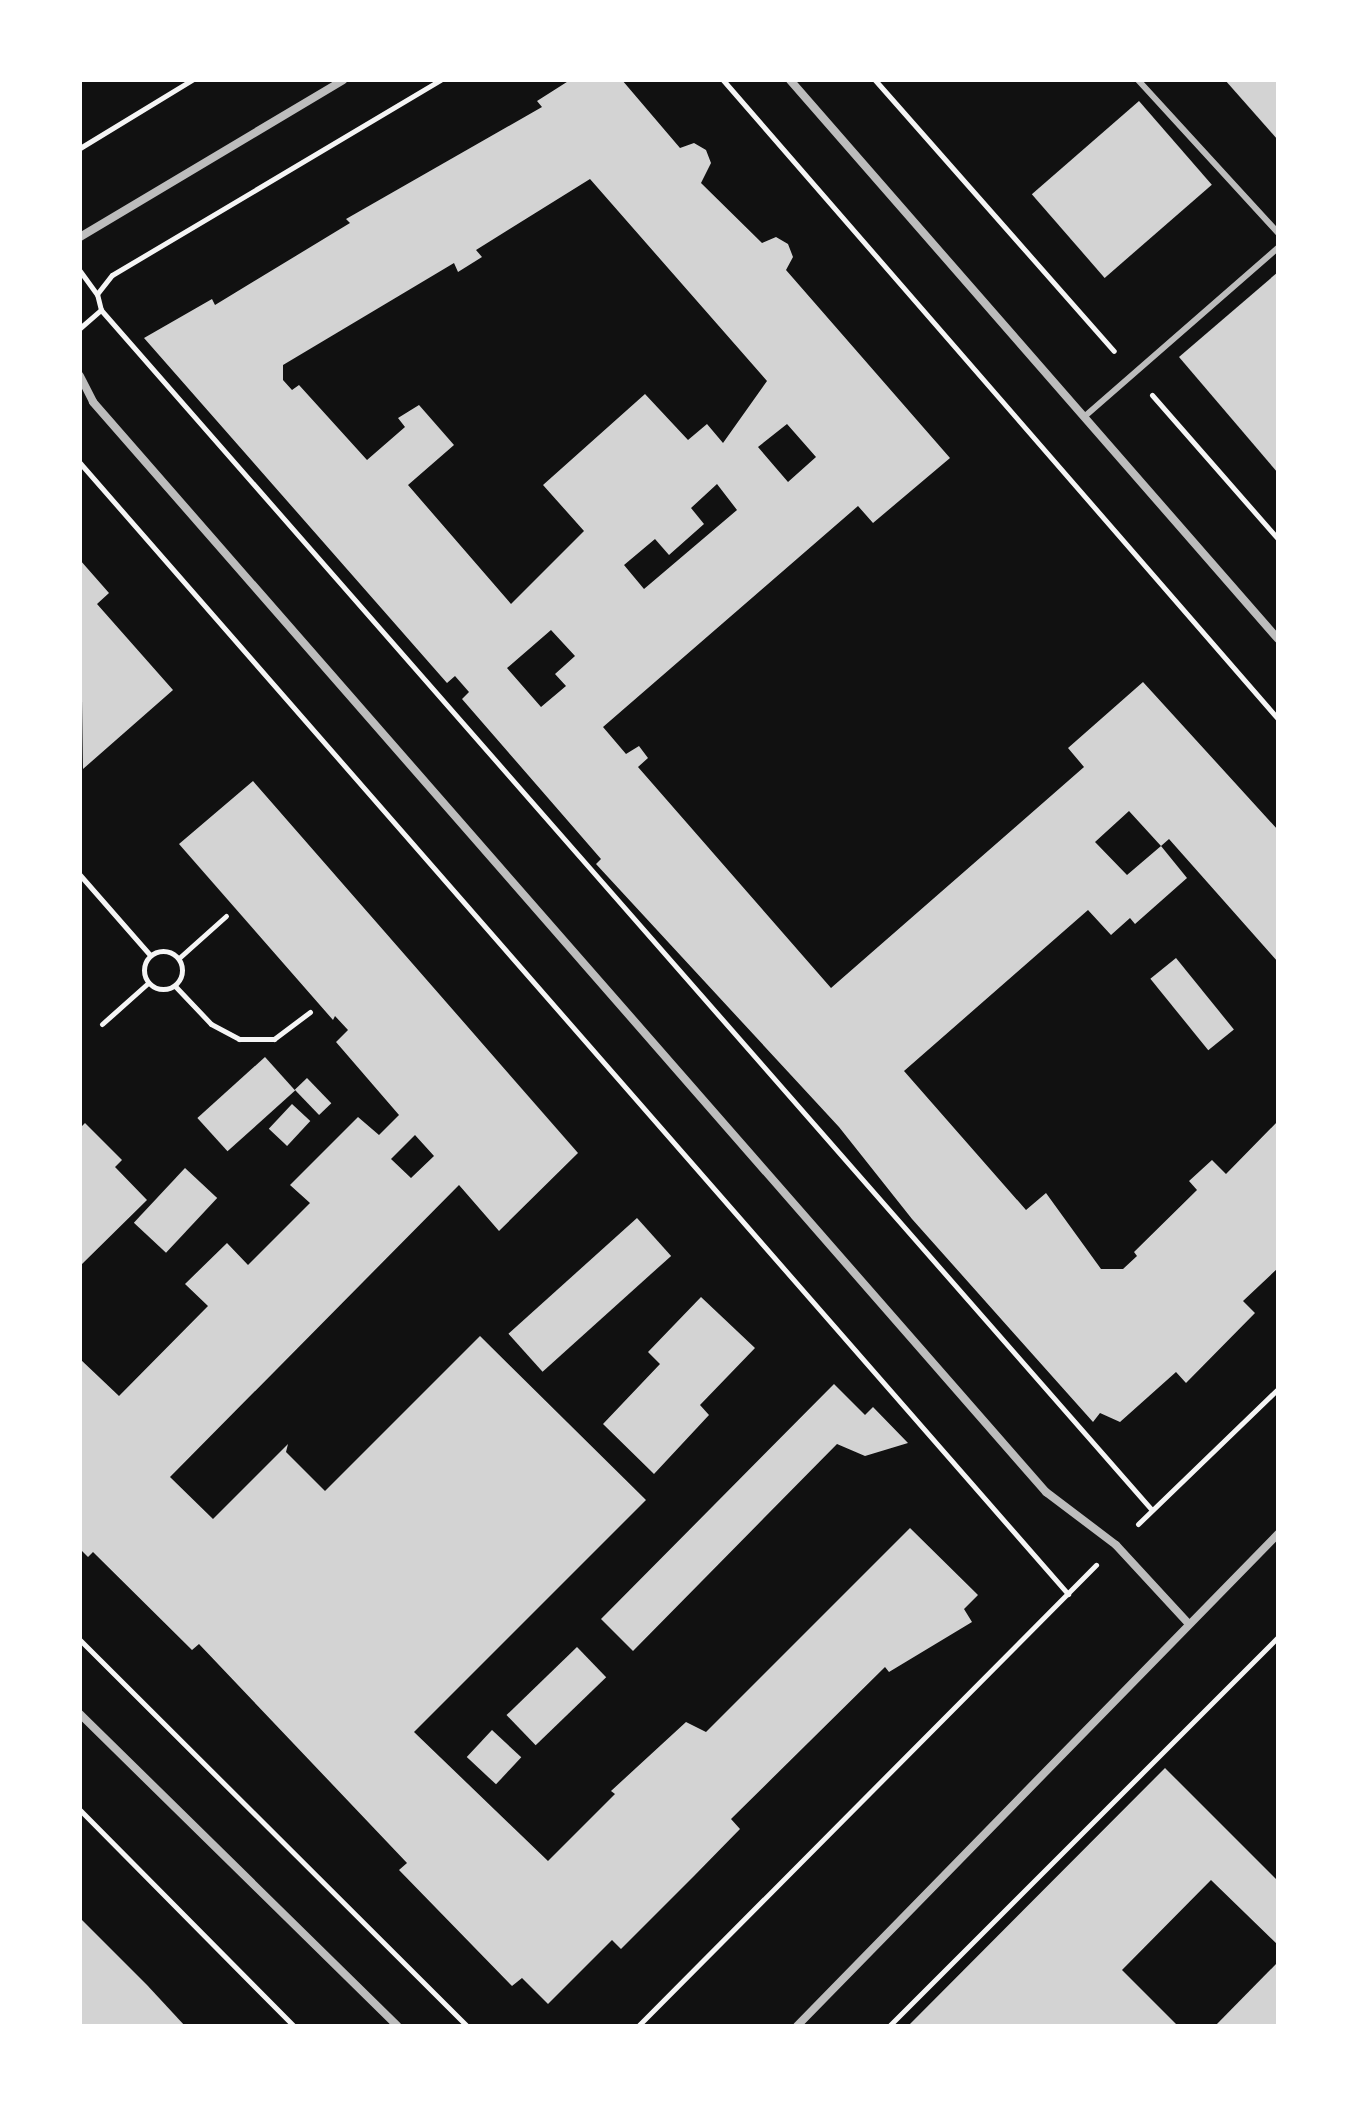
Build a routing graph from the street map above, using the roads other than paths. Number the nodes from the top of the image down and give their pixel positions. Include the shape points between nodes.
1 (343, 80) edge
2 (790, 80) edge
3 (1138, 80) edge
4 (1278, 233) edge
5 (80, 237) edge
6 (1278, 248) edge
7 (80, 376) edge
8 (1084, 417) junction
9 (1278, 639) edge
10 (1278, 1534) edge
11 (1188, 1623) junction
12 (80, 1714) edge
13 (398, 2026) edge
14 (797, 2026) edge

1 - 5 street
2 - 8 street
3 - 4 lane
6 - 8 lane
7 - 11 street via 93,402 1037,1482 1116,1545
8 - 9 street
10 - 11 street
11 - 14 street
12 - 13 street

